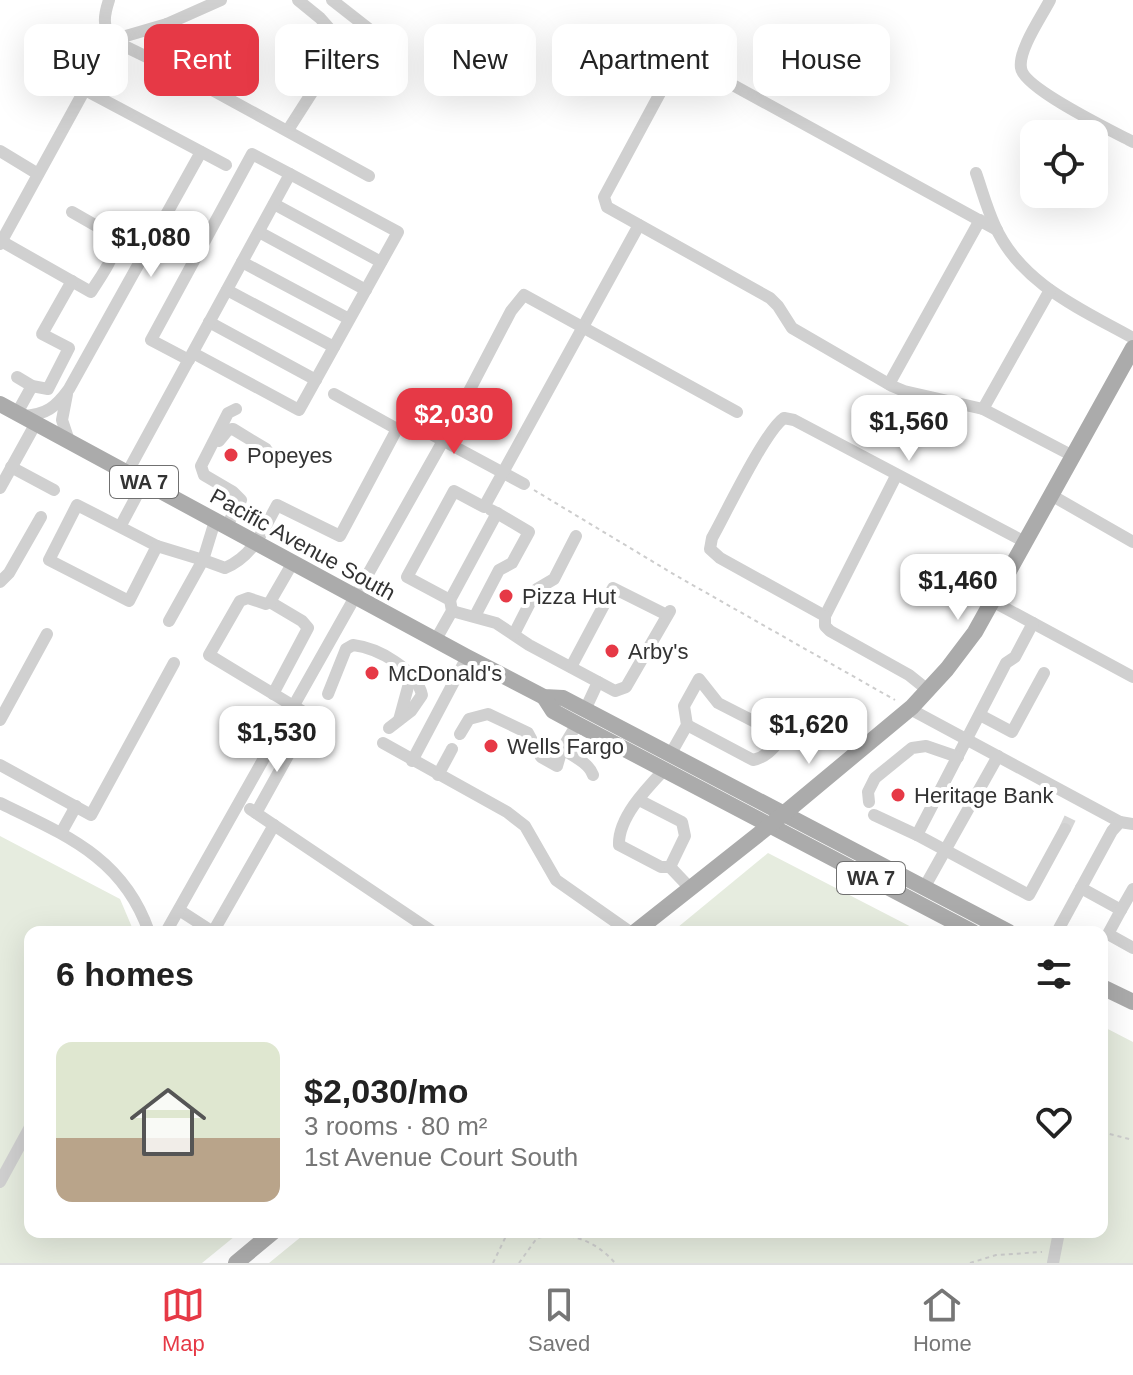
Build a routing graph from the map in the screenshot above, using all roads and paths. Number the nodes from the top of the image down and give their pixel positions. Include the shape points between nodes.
1 (109, 0) edge
2 (221, 0) edge
3 (298, 0) edge
4 (332, 0) edge
5 (1050, 0) edge
6 (104, 24) edge
7 (167, 24) edge
8 (325, 24) edge
9 (363, 24) edge
10 (82, 96) edge
11 (96, 96) edge
12 (224, 96) edge
13 (310, 96) edge
14 (288, 130) junction
15 (1133, 142) edge
16 (0, 151) edge
17 (201, 152) junction
18 (226, 165) dead end
19 (976, 173) dead end
20 (38, 174) junction
21 (290, 174) junction
22 (369, 176) dead end
23 (274, 204) junction
24 (72, 212) dead end
25 (980, 220) junction
26 (639, 225) junction
27 (997, 230) junction
28 (259, 232) junction
29 (1, 242) edge
30 (242, 262) junction
31 (381, 262) junction
32 (72, 281) junction
33 (227, 290) junction
34 (366, 290) junction
35 (1050, 290) junction
36 (349, 319) junction
37 (209, 322) junction
38 (584, 328) junction
39 (1133, 338) edge
40 (334, 347) junction
41 (1133, 348) edge
42 (191, 356) junction
43 (17, 377) dead end
44 (316, 380) junction
45 (889, 384) junction
46 (32, 386) junction
47 (69, 389) junction
48 (334, 394) dead end
49 (0, 404) edge
50 (236, 409) dead end
51 (983, 409) junction
52 (737, 412) dead end
53 (25, 417) junction
54 (397, 429) junction
55 (69, 441) junction
56 (443, 441) junction
57 (270, 455) dead end
58 (1073, 456) junction
59 (11, 467) junction
60 (202, 472) junction
61 (127, 473) junction
62 (503, 473) junction
63 (896, 476) junction
64 (144, 482) junction
65 (524, 484) joint
66 (0, 488) edge
67 (54, 490) dead end
68 (1051, 495) junction
69 (484, 507) junction
70 (497, 513) junction
71 (41, 517) dead end
72 (220, 524) junction
73 (120, 527) junction
74 (576, 536) dead end
75 (1025, 542) junction
76 (1133, 542) edge
77 (256, 544) junction
78 (157, 546) junction
79 (203, 560) junction
80 (292, 564) junction
81 (0, 582) edge
82 (354, 597) junction
83 (992, 601) junction
84 (270, 602) junction
85 (451, 605) junction
86 (475, 616) junction
87 (825, 616) junction
88 (169, 621) dead end
89 (1033, 623) junction
90 (47, 634) dead end
91 (514, 634) junction
92 (435, 641) junction
93 (467, 657) junction
94 (174, 663) dead end
95 (571, 667) junction
96 (1044, 673) dead end
97 (1133, 677) edge
98 (598, 682) junction
99 (929, 691) junction
100 (273, 694) junction
101 (328, 694) dead end
102 (293, 707) junction
103 (910, 709) junction
104 (980, 715) junction
105 (581, 717) junction
106 (0, 720) edge
107 (806, 720) junction
108 (394, 724) dead end
109 (687, 725) junction
110 (460, 734) dead end
111 (967, 740) junction
112 (383, 743) dead end
113 (861, 747) junction
114 (452, 749) dead end
115 (562, 749) junction
116 (998, 756) junction
117 (958, 757) junction
118 (412, 761) junction
119 (667, 763) junction
120 (0, 765) edge
121 (438, 775) junction
122 (593, 775) dead end
123 (639, 800) junction
124 (1080, 800) junction
125 (241, 802) junction
126 (869, 802) dead end
127 (0, 803) edge
128 (76, 806) junction
129 (256, 813) junction
130 (782, 814) junction
131 (1072, 814) tunnel mouth
132 (874, 815) dead end
133 (1126, 823) edge
134 (274, 825) junction
135 (769, 826) junction
136 (1065, 829) tunnel mouth
137 (61, 833) junction
138 (917, 835) junction
139 (946, 850) junction
140 (670, 867) junction
141 (689, 887) junction
142 (924, 888) junction
143 (1081, 888) junction
144 (1133, 889) edge
145 (179, 910) junction
146 (1121, 910) junction
147 (146, 926) edge
148 (170, 926) edge
149 (204, 926) edge
150 (216, 926) edge
151 (424, 926) edge
152 (623, 926) edge
153 (640, 926) edge
154 (961, 926) edge
155 (997, 926) edge
156 (1060, 926) edge
157 (1133, 948) edge
158 (1108, 990) edge
159 (1133, 1002) edge
160 (1108, 1134) edge
161 (24, 1138) edge
162 (1133, 1140) edge
163 (17, 1150) junction
164 (24, 1154) edge
165 (0, 1182) edge
166 (266, 1238) edge
167 (505, 1238) edge
168 (537, 1238) edge
169 (579, 1238) edge
170 (1054, 1257) edge
171 (236, 1263) edge
172 (493, 1263) edge
173 (519, 1263) edge
174 (615, 1263) edge
175 (970, 1263) edge

1 - 6 street
2 - 7 street
3 - 8 street
4 - 9 street
5 - 15 street via 1023,52 1022,73 1038,89
10 - 20 street
11 - 17 street
12 - 14 street
13 - 14 street
14 - 22 street
16 - 20 street
17 - 18 street
17 - 47 street
19 - 27 street
20 - 29 street
21 - 23 street
21 - 31 street via 398,232
21 - 42 street via 252,154 151,340
23 - 28 street
23 - 31 street
24 - 32 street via 116,241 91,292
25 - 26 street via 680,56 604,197 607,207
25 - 27 street
25 - 45 street
26 - 38 street
26 - 45 street via 770,298 792,328
27 - 35 street via 1017,260
28 - 30 street
28 - 34 street
29 - 32 street
30 - 33 street
30 - 36 street
31 - 34 street
32 - 46 street via 42,334 69,348 48,389
33 - 37 street
33 - 40 street
34 - 36 street
35 - 39 street
35 - 51 street
36 - 40 street
37 - 42 street
37 - 44 street
38 - 52 street
38 - 56 street via 524,295
38 - 62 street
40 - 44 street
41 - 58 main road
42 - 44 street via 299,410
42 - 61 street
43 - 46 street
45 - 51 street
46 - 53 street
47 - 53 street via 49,411
47 - 55 street via 62,420
48 - 54 street
49 - 53 main road, Pacific Avenue South / WA 7
50 - 60 street via 228,413 203,459
51 - 58 street
53 - 55 main road, Pacific Avenue South / WA 7
53 - 59 street
54 - 56 street via 416,426
54 - 77 street via 340,536 277,505
55 - 61 main road, Pacific Avenue South / WA 7
56 - 62 street
56 - 82 street
57 - 60 street via 228,430
58 - 68 main road
59 - 66 street
59 - 67 street
60 - 72 street via 241,500
61 - 64 main road, Pacific Avenue South / WA 7
62 - 65 street
62 - 69 street
63 - 75 street
63 - 87 street
63 - 87 street via 784,418 762,446 712,538 710,549 720,558
64 - 72 main road, Pacific Avenue South / WA 7
64 - 73 street
65 - 103 path
68 - 75 main road
68 - 76 street
69 - 70 street
69 - 85 street via 454,491 407,577
70 - 85 street
70 - 86 street via 529,532 512,563 499,570
71 - 81 street
72 - 77 main road, Pacific Avenue South / WA 7
72 - 79 street
73 - 78 street
73 - 78 street via 77,505 49,560 129,601
74 - 91 street via 554,579 537,589
75 - 83 main road
77 - 79 street via 240,562 225,568
77 - 80 main road, Pacific Avenue South / WA 7
78 - 79 street
79 - 88 street
80 - 82 main road, Pacific Avenue South / WA 7
80 - 84 street
82 - 92 main road, Pacific Avenue South / WA 7
82 - 102 street
83 - 89 street
83 - 99 main road
84 - 100 street via 308,628
84 - 100 street via 240,601 209,655
85 - 86 street
85 - 92 street
86 - 91 street
87 - 99 street via 830,631
89 - 97 street
89 - 104 street
90 - 106 street
91 - 95 street
92 - 93 main road, Pacific Avenue South / WA 7
93 - 105 main road, Pacific Avenue South / WA 7 via 544,697 553,711
93 - 118 street
94 - 128 street via 91,815
95 - 98 street
95 - 98 street via 613,588 668,613 626,687 615,691
96 - 104 street via 1012,732
98 - 105 street
99 - 103 main road
100 - 102 street
101 - 108 street via 346,649 361,646 398,664 420,687 419,703
102 - 125 street
102 - 129 street via 310,716
103 - 111 street
103 - 113 main road
104 - 111 street
105 - 115 street
105 - 119 main road, Pacific Avenue South / WA 7
107 - 109 street via 755,760
107 - 109 street via 769,729 718,703 699,679 684,706
107 - 113 street
109 - 119 street
110 - 115 street via 469,719 488,714 528,733 539,754 557,766
111 - 116 street
111 - 117 street
112 - 118 street
113 - 130 main road
114 - 121 street
115 - 122 street
116 - 124 street
116 - 139 street
117 - 126 street via 926,746 912,748 875,778
117 - 138 street
118 - 121 street
119 - 123 street
119 - 130 main road, Pacific Avenue South / WA 7
119 - 135 main road, Pacific Avenue South / WA 7
120 - 128 street
121 - 152 street via 525,826 556,880
123 - 140 street via 682,822 685,836
123 - 140 street via 619,835 619,845
124 - 131 street
124 - 133 street
125 - 129 street
125 - 145 street
127 - 137 street
128 - 137 street
129 - 134 street
130 - 135 main road
130 - 142 main road, Pacific Avenue South / WA 7
132 - 138 street
133 - 143 street
134 - 150 street
134 - 151 street
135 - 141 main road
135 - 154 main road, Pacific Avenue South / WA 7
136 - 139 street via 1029,895
137 - 147 street via 113,870
138 - 139 street
139 - 142 street
140 - 141 street
141 - 153 main road
142 - 155 main road, Pacific Avenue South / WA 7
143 - 146 street
143 - 156 street
144 - 146 street
145 - 148 street
145 - 149 street
146 - 157 street via 1108,934
158 - 159 main road
160 - 162 path
161 - 163 street
163 - 164 street
163 - 165 street
166 - 171 main road
167 - 172 path
168 - 173 path
169 - 174 path via 595,1244
170 - 175 path via 996,1255

